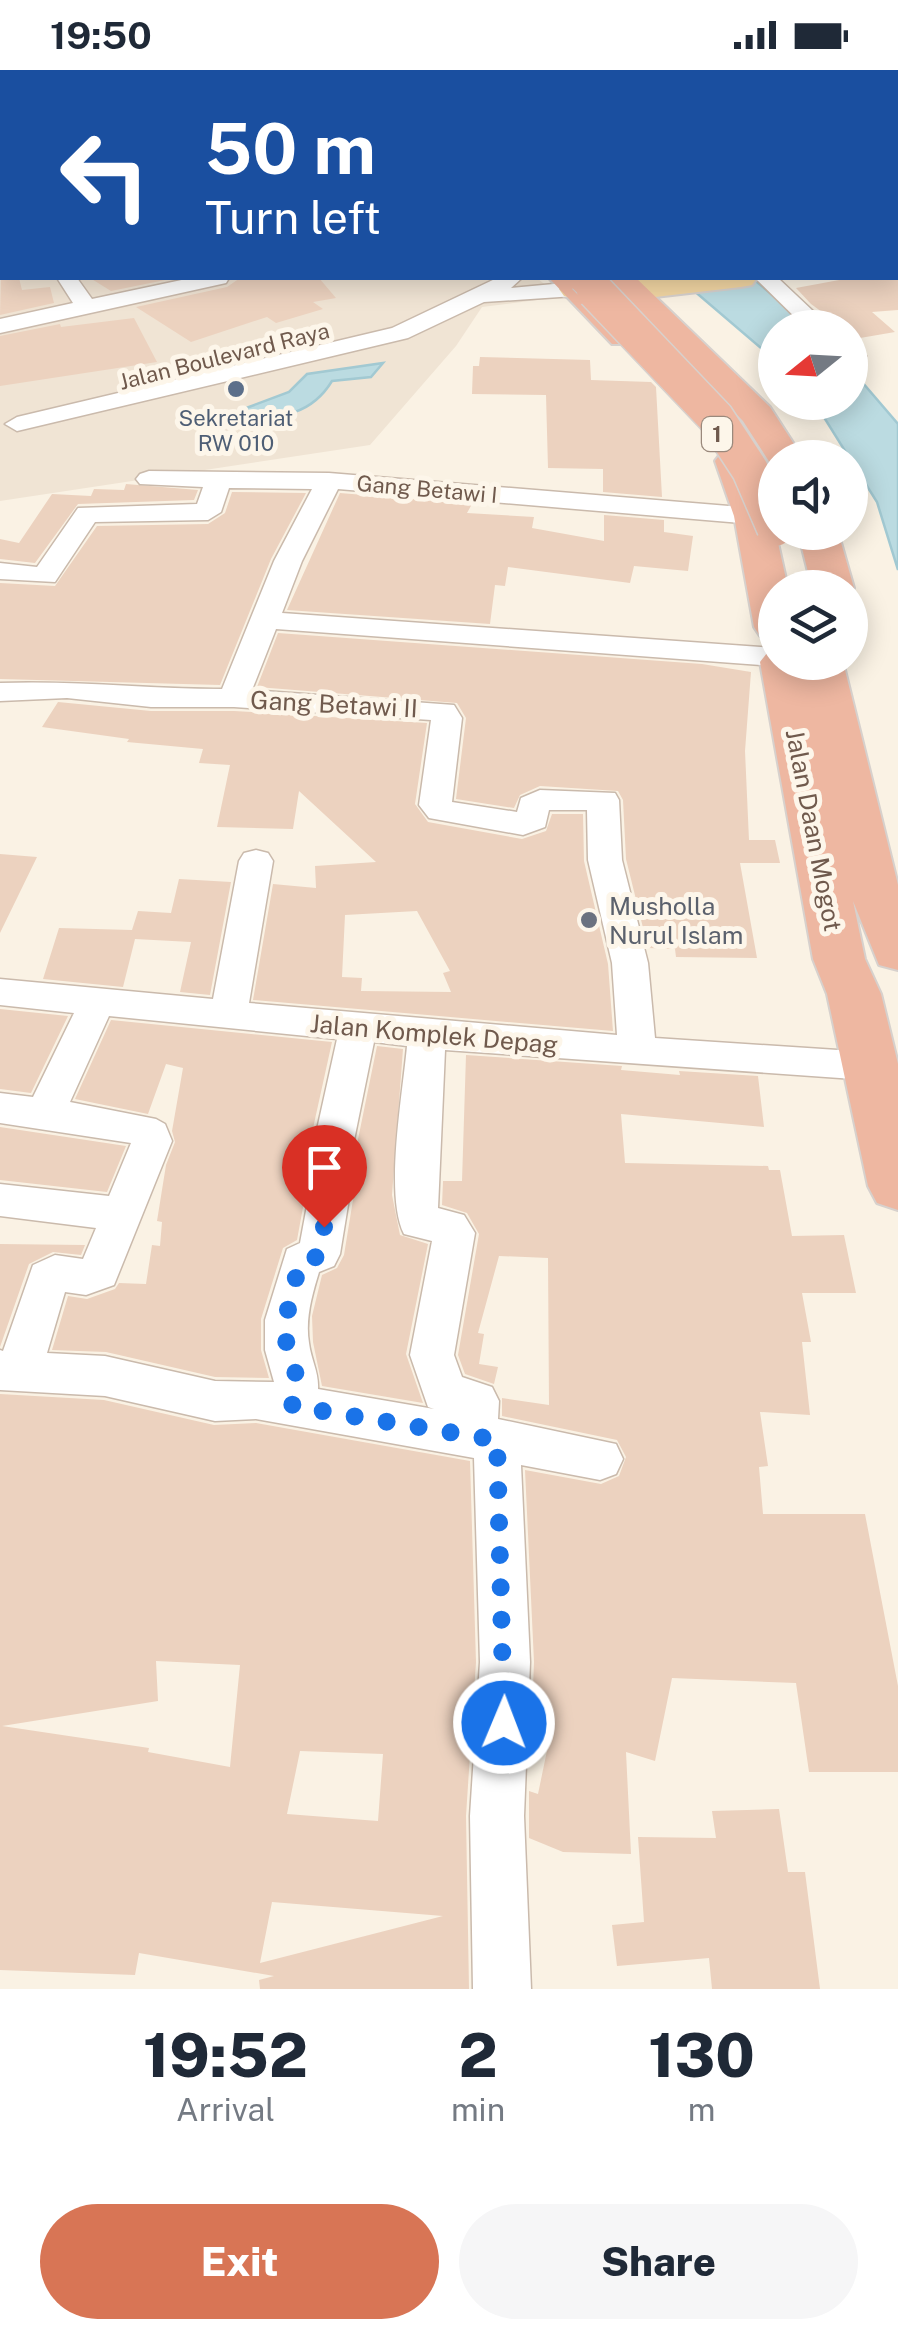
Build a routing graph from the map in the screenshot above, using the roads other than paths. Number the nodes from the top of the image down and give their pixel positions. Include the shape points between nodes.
1 (68, 280) edge
2 (192, 280) edge
3 (508, 280) edge
4 (605, 280) edge
5 (768, 280) edge
6 (467, 300) junction
7 (88, 308) junction
8 (801, 310) edge
9 (0, 326) edge
10 (8, 418) edge
11 (774, 440) edge
12 (149, 479) dead end
13 (218, 481) junction
14 (329, 481) junction
15 (758, 500) edge
16 (504, 513) dead end
17 (758, 522) edge
18 (758, 522) edge
19 (0, 570) edge
20 (265, 620) junction
21 (758, 656) edge
22 (785, 680) edge
23 (807, 680) edge
24 (825, 680) edge
25 (852, 680) edge
26 (0, 692) edge
27 (235, 695) junction
28 (868, 859) edge
29 (256, 861) dead end
30 (898, 952) edge
31 (0, 992) edge
32 (854, 994) junction
33 (98, 1002) junction
34 (228, 1016) junction
35 (358, 1028) junction
36 (427, 1034) junction
37 (637, 1050) junction
38 (868, 1066) junction
39 (0, 1108) edge
40 (45, 1113) junction
41 (898, 1186) edge
42 (0, 1200) edge
43 (122, 1214) junction
44 (9, 1370) edge
45 (292, 1406) junction
46 (486, 1439) junction
47 (600, 1459) dead end
48 (502, 1989) edge

1 - 7 street
2 - 7 street
3 - 6 street, Jalan Boulevard Raya
4 - 6 street, Jalan Boulevard Raya
4 - 11 highway, 1 via 758,415
4 - 15 highway, 1
5 - 8 street
6 - 10 street, Jalan Boulevard Raya via 375,340
7 - 9 street
12 - 13 street
13 - 14 street
13 - 19 street via 208,512 87,514 45,576
14 - 17 street, Gang Betawi I
14 - 20 street, Gang Betawi I
16 - 18 street
20 - 21 street
20 - 27 street, Gang Betawi I
22 - 32 highway, Jalan Daan Mogot via 839,959
23 - 28 highway, Jalan Daan Mogot
24 - 28 highway, Jalan Daan Mogot
25 - 28 highway, Jalan Daan Mogot
26 - 27 street
27 - 37 street, Gang Betawi II via 443,712 440,811 523,824 533,819 540,800 603,786 605,860 630,964
28 - 30 highway, Jalan Daan Mogot
28 - 32 highway, Jalan Daan Mogot
29 - 34 street
31 - 33 street, Jalan Komplek Depag
32 - 38 highway, Jalan Daan Mogot
33 - 34 street, Jalan Komplek Depag
33 - 40 street
34 - 35 street, Jalan Komplek Depag
35 - 36 street, Jalan Komplek Depag
35 - 45 street via 319,1254 302,1262 288,1324 286,1341 299,1380
36 - 37 street, Jalan Komplek Depag
36 - 46 street via 417,1216 454,1232 433,1364 444,1393 476,1401
37 - 38 street, Jalan Komplek Depag
38 - 41 highway, Jalan Daan Mogot
39 - 40 street
40 - 43 street via 151,1134 152,1148
42 - 43 street
43 - 44 street via 100,1272 48,1278
44 - 45 street via 105,1376 215,1401 249,1398
45 - 46 street
46 - 47 street
46 - 48 street via 505,1662 497,1816

